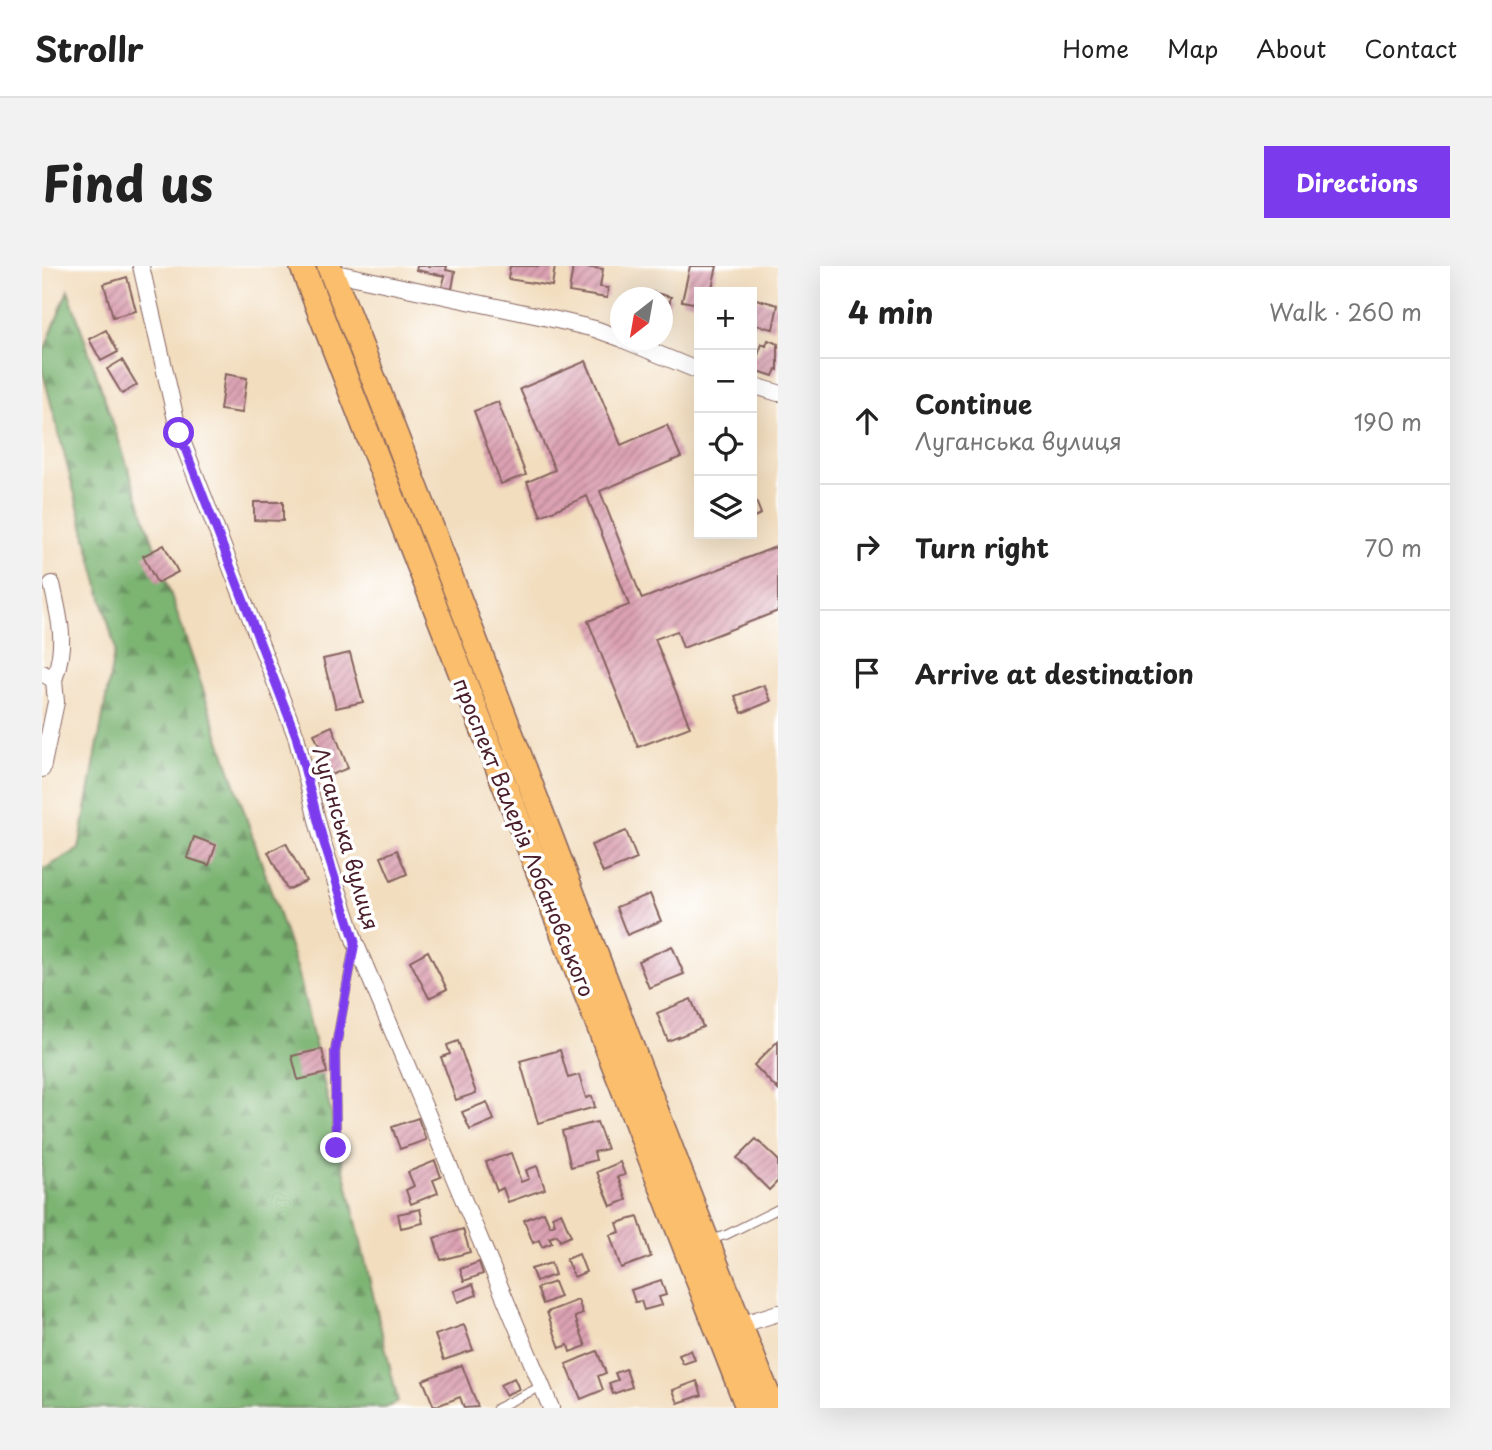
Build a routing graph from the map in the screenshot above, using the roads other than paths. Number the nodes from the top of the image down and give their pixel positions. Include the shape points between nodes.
1 (141, 266) edge
2 (302, 266) edge
3 (330, 269) edge
4 (610, 335) edge
5 (648, 350) edge
6 (694, 369) edge
7 (757, 387) edge
8 (778, 393) edge
9 (52, 584) dead end
10 (48, 676) edge
11 (42, 769) edge
12 (355, 942) junction
13 (336, 1148) dead end
14 (778, 1209) edge
15 (706, 1241) junction
16 (778, 1313) edge
17 (740, 1325) junction
18 (542, 1386) junction
19 (497, 1408) edge
20 (551, 1408) edge
21 (748, 1408) edge
22 (773, 1408) edge

1 - 12 street, Луганська вулиця via 179,433 296,736
2 - 21 main road, проспект Валерія Лобановського
3 - 4 street
3 - 15 main road, проспект Валерія Лобановського
5 - 6 street
7 - 8 street
9 - 10 street via 61,628 61,659
10 - 11 street via 56,702
12 - 13 lane via 335,1052
12 - 18 street, Луганська вулиця
14 - 15 lane
15 - 17 main road, проспект Валерія Лобановського
16 - 17 street
17 - 22 main road, проспект Валерія Лобановського
18 - 19 lane
18 - 20 street, Луганська вулиця

